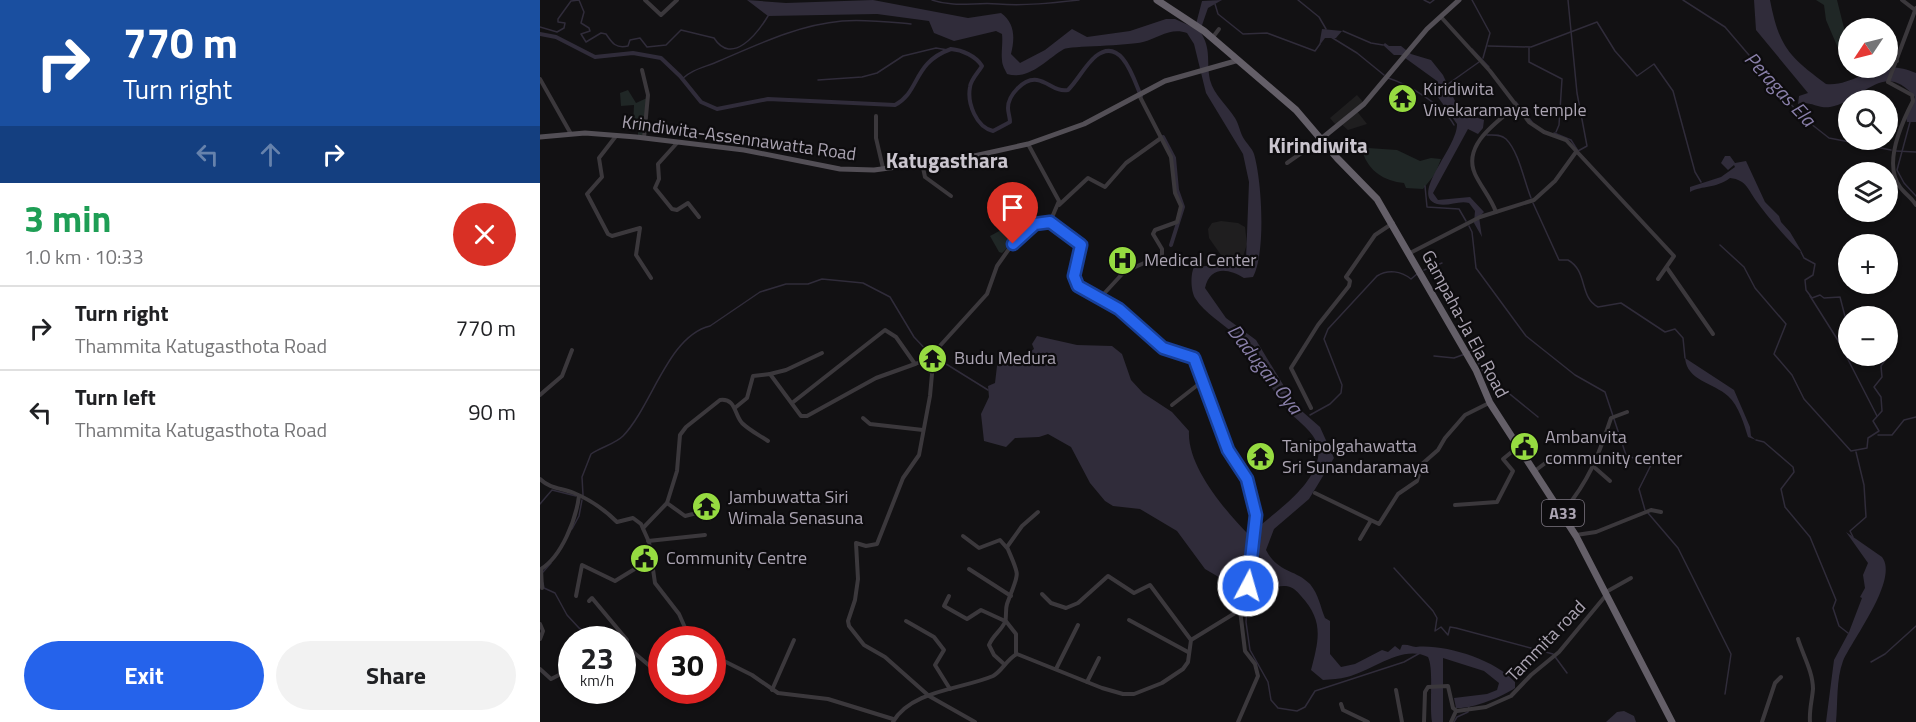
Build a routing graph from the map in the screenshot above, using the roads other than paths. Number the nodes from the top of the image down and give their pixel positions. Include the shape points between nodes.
1 (645, 0) edge
2 (677, 0) edge
3 (1157, 0) edge
4 (1459, 0) edge
5 (1902, 0) edge
6 (1916, 9) edge
7 (1440, 16) junction
8 (1219, 29) dead end
9 (1212, 38) junction
10 (1239, 60) junction
11 (1898, 60) edge
12 (642, 70) dead end
13 (1890, 78) edge
14 (540, 79) edge
15 (1139, 94) junction
16 (1516, 106) junction
17 (876, 116) dead end
18 (572, 134) junction
19 (617, 135) junction
20 (540, 137) edge
21 (644, 138) junction
22 (1161, 138) junction
23 (1321, 139) junction
24 (676, 143) junction
25 (1028, 144) junction
26 (1576, 152) junction
27 (922, 163) junction
28 (1287, 163) dead end
29 (883, 168) junction
30 (951, 196) dead end
31 (1059, 205) junction
32 (1916, 205) edge
33 (1496, 212) junction
34 (699, 217) dead end
35 (1050, 222) junction
36 (1393, 223) junction
37 (1410, 253) junction
38 (1667, 268) junction
39 (651, 278) dead end
40 (1658, 279) dead end
41 (1100, 298) junction
42 (1713, 334) dead end
43 (572, 350) dead end
44 (822, 352) dead end
45 (928, 359) junction
46 (915, 364) junction
47 (770, 374) junction
48 (1204, 380) junction
49 (540, 394) edge
50 (792, 403) junction
51 (1490, 403) junction
52 (1172, 405) dead end
53 (736, 407) junction
54 (1311, 408) dead end
55 (1627, 412) dead end
56 (863, 418) dead end
57 (923, 430) junction
58 (768, 441) dead end
59 (1520, 446) junction
60 (1552, 458) dead end
61 (1593, 466) junction
62 (1536, 470) junction
63 (540, 479) edge
64 (1610, 481) dead end
65 (1315, 493) dead end
66 (579, 496) junction
67 (668, 502) junction
68 (1455, 505) dead end
69 (1038, 512) dead end
70 (1661, 512) dead end
71 (1562, 513) junction
72 (709, 514) dead end
73 (1370, 522) junction
74 (643, 528) junction
75 (705, 535) dead end
76 (963, 536) dead end
77 (1576, 536) junction
78 (1360, 539) dead end
79 (648, 541) junction
80 (1008, 549) junction
81 (651, 559) junction
82 (969, 569) dead end
83 (1631, 578) dead end
84 (542, 588) dead end
85 (1607, 593) junction
86 (1042, 594) dead end
87 (576, 596) dead end
88 (1011, 596) junction
89 (949, 597) dead end
90 (589, 601) dead end
91 (1240, 610) junction
92 (1129, 620) dead end
93 (906, 621) dead end
94 (1005, 621) junction
95 (540, 624) edge
96 (1078, 625) dead end
97 (616, 626) edge
98 (684, 626) edge
99 (540, 639) edge
100 (1798, 639) dead end
101 (794, 640) dead end
102 (1191, 640) junction
103 (1188, 653) junction
104 (1016, 654) junction
105 (1099, 658) dead end
106 (726, 662) edge
107 (1004, 664) junction
108 (540, 669) edge
109 (1056, 669) junction
110 (558, 676) edge
111 (1781, 677) dead end
112 (1087, 682) junction
113 (950, 689) junction
114 (772, 690) junction
115 (1396, 690) dead end
116 (929, 696) junction
117 (1341, 704) dead end
118 (1456, 711) junction
119 (966, 720) edge
120 (893, 721) edge
121 (975, 722) edge
122 (1238, 722) edge
123 (1368, 722) edge
124 (1402, 722) edge
125 (1424, 722) edge
126 (1451, 722) edge
127 (1672, 722) edge
128 (1762, 722) edge
129 (1810, 722) edge

1 - 2 street via 660,15
3 - 9 highway, Gampaha-Ja Ela Road / A33
4 - 7 main road
5 - 6 street
6 - 11 street
7 - 16 street
7 - 23 main road via 1364,104
8 - 9 street
9 - 10 highway, Gampaha-Ja Ela Road / A33
10 - 15 main road, Krindiwita-Assennawatta Road via 1165,81
10 - 23 highway, Gampaha-Ja Ela Road / A33 via 1302,116
12 - 21 street via 648,95
13 - 32 street via 1888,82 1912,95 1892,159 1896,179
14 - 18 street
15 - 22 street
15 - 25 main road, Krindiwita-Assennawatta Road via 1084,124
16 - 26 street via 1535,128 1566,140
16 - 33 street via 1481,135 1472,165
17 - 29 street
18 - 19 main road, Krindiwita-Assennawatta Road
18 - 20 main road, Krindiwita-Assennawatta Road
19 - 21 main road, Krindiwita-Assennawatta Road
19 - 39 street via 599,158 602,177 586,194 608,234 640,228 636,255
21 - 24 main road, Krindiwita-Assennawatta Road
22 - 31 street via 1126,163 1105,187 1088,178
22 - 41 street via 1172,156 1175,193 1181,206 1179,217 1177,222 1153,234 1162,255 1125,272
23 - 28 street
23 - 36 highway, Gampaha-Ja Ela Road / A33 via 1377,199
24 - 29 main road, Krindiwita-Assennawatta Road via 744,150 846,170
24 - 34 street via 658,164 655,188 672,209 688,203
25 - 27 main road, Krindiwita-Assennawatta Road
25 - 31 street
26 - 33 street via 1555,181 1532,201
26 - 38 street via 1674,256
27 - 29 main road, Krindiwita-Assennawatta Road
27 - 30 street via 925,177
31 - 35 street
33 - 37 street
35 - 41 street via 1081,245 1075,283
35 - 45 street via 1035,224 1000,259 982,301
36 - 37 highway, Gampaha-Ja Ela Road / A33
36 - 54 street via 1375,235 1346,277 1349,286 1291,368
37 - 51 highway, Gampaha-Ja Ela Road / A33
38 - 40 street
38 - 42 street
41 - 48 street via 1138,323 1163,348 1192,355
43 - 49 street via 562,376
44 - 47 street
45 - 46 street
45 - 57 street via 932,374
46 - 50 street via 876,378 807,416 798,414
46 - 50 street via 896,337 885,330
47 - 50 street
47 - 53 street via 753,376 747,398
48 - 52 street
48 - 91 street via 1228,450 1247,479 1256,515 1248,586
51 - 59 highway, Gampaha-Ja Ela Road / A33
51 - 73 street via 1466,414 1422,464 1417,481 1398,494 1379,524
53 - 58 street via 740,420
53 - 67 street via 728,400 720,400 680,435 677,471
55 - 61 street via 1611,418
56 - 57 street via 870,424
57 - 116 street via 919,455 903,478 877,544 856,543 857,593 848,621 864,645 885,657
59 - 62 highway, Gampaha-Ja Ela Road / A33
59 - 68 street via 1503,459 1513,471 1497,502
60 - 62 street
61 - 64 street
61 - 71 street
62 - 71 highway, Gampaha-Ja Ela Road / A33
63 - 66 street via 547,486
65 - 73 street
66 - 74 street via 600,506 617,522 633,518
66 - 84 street via 570,528 541,569
67 - 72 street via 685,516 705,511
67 - 74 street
69 - 80 street via 1022,526
70 - 77 street via 1647,512
71 - 77 highway, Gampaha-Ja Ela Road / A33
73 - 78 street
74 - 79 street
75 - 79 street
76 - 80 street via 979,548 1000,540
77 - 85 highway, Gampaha-Ja Ela Road / A33
79 - 81 street
80 - 88 street via 1014,556 1018,576
81 - 87 street via 615,581 582,565
81 - 98 street via 655,583
82 - 88 street
83 - 85 street
85 - 118 street, Tammita road via 1559,652 1511,696 1486,707
85 - 127 highway, Gampaha-Ja Ela Road / A33
86 - 102 street via 1051,603 1066,608 1078,603 1108,576 1134,593 1150,585
88 - 94 street
89 - 94 street via 944,606 967,619 981,610
90 - 97 street via 592,598
91 - 102 street
91 - 122 street via 1245,651 1258,676
92 - 103 street
93 - 113 street via 934,637 944,650 935,665
94 - 104 street via 1016,634
94 - 107 street via 989,645
95 - 99 street
96 - 109 street
100 - 129 street via 1811,676
101 - 114 street
102 - 103 street
103 - 112 street via 1183,669 1145,691 1123,694
104 - 107 street
104 - 109 street
105 - 112 street
106 - 114 street
107 - 113 street via 995,675
108 - 110 street via 551,679
109 - 112 street
111 - 128 street
113 - 116 street
114 - 120 street via 828,699
115 - 124 street
116 - 119 street
116 - 120 street
117 - 123 street via 1343,710
118 - 125 street via 1448,686 1428,687
118 - 126 street
119 - 121 street

